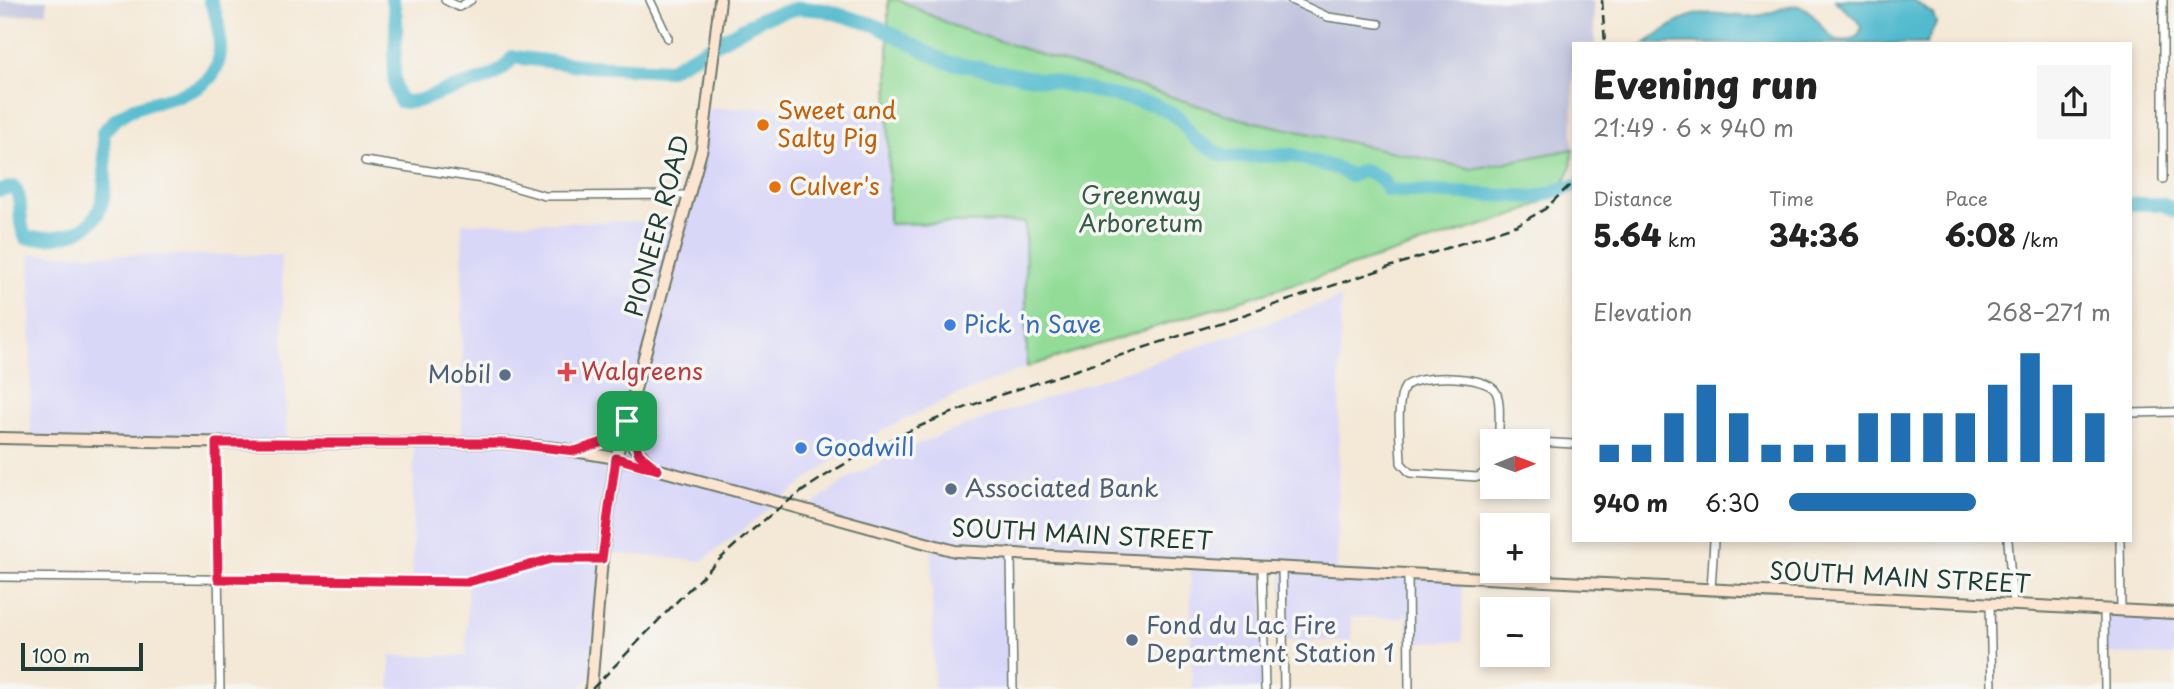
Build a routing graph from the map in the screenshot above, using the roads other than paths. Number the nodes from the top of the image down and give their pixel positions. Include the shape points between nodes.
1 (445, 0) edge
2 (471, 0) edge
3 (650, 0) edge
4 (720, 0) edge
5 (1292, 0) edge
6 (2163, 0) edge
7 (1379, 24) dead end
8 (668, 38) dead end
9 (365, 161) dead end
10 (2163, 178) dead end
11 (690, 195) junction
12 (2174, 412) edge
13 (2132, 413) edge
14 (627, 421) junction
15 (1498, 429) edge
16 (0, 438) edge
17 (216, 443) junction
18 (1550, 443) edge
19 (1572, 444) edge
20 (575, 451) junction
21 (616, 458) junction
22 (658, 470) junction
23 (1480, 476) edge
24 (1714, 542) edge
25 (2008, 542) edge
26 (2120, 542) edge
27 (1011, 554) junction
28 (602, 559) junction
29 (1262, 566) junction
30 (1282, 567) junction
31 (1408, 573) junction
32 (0, 577) edge
33 (218, 579) junction
34 (1712, 589) junction
35 (1990, 604) junction
36 (2013, 605) junction
37 (2104, 609) junction
38 (2121, 610) junction
39 (2174, 613) edge
40 (220, 689) edge
41 (592, 689) edge
42 (1013, 689) edge
43 (1265, 689) edge
44 (1284, 689) edge
45 (1409, 689) edge
46 (1992, 689) edge
47 (2105, 689) edge

1 - 2 street via 459,7
3 - 8 street
4 - 11 main road, PIONEER ROAD via 704,136
5 - 7 street via 1328,17
6 - 10 street
9 - 11 street via 489,180 548,196
11 - 14 main road, PIONEER ROAD
12 - 13 street
14 - 20 main road via 606,441
14 - 21 main road, PIONEER ROAD
14 - 22 main road via 639,454
15 - 23 street via 1497,393 1479,379 1415,380 1405,388 1400,401 1401,463 1410,473
16 - 17 main road, SOUTH MAIN STREET
17 - 20 main road, SOUTH MAIN STREET via 505,443
17 - 33 street
18 - 19 street
20 - 21 main road, SOUTH MAIN STREET
21 - 22 main road, SOUTH MAIN STREET
21 - 28 main road, PIONEER ROAD
22 - 27 main road, SOUTH MAIN STREET via 921,544
24 - 34 street
25 - 36 street
26 - 38 street
27 - 29 main road, SOUTH MAIN STREET
27 - 42 street
28 - 33 street via 551,559 468,582
28 - 41 main road, PIONEER ROAD
29 - 30 main road, SOUTH MAIN STREET
29 - 43 street
30 - 31 main road, SOUTH MAIN STREET
30 - 44 street
31 - 34 main road, SOUTH MAIN STREET
31 - 45 street
32 - 33 street
33 - 40 street
34 - 35 main road, SOUTH MAIN STREET
35 - 36 main road, SOUTH MAIN STREET
35 - 46 street
36 - 37 main road, SOUTH MAIN STREET
37 - 38 main road, SOUTH MAIN STREET
37 - 47 street
38 - 39 main road, SOUTH MAIN STREET

